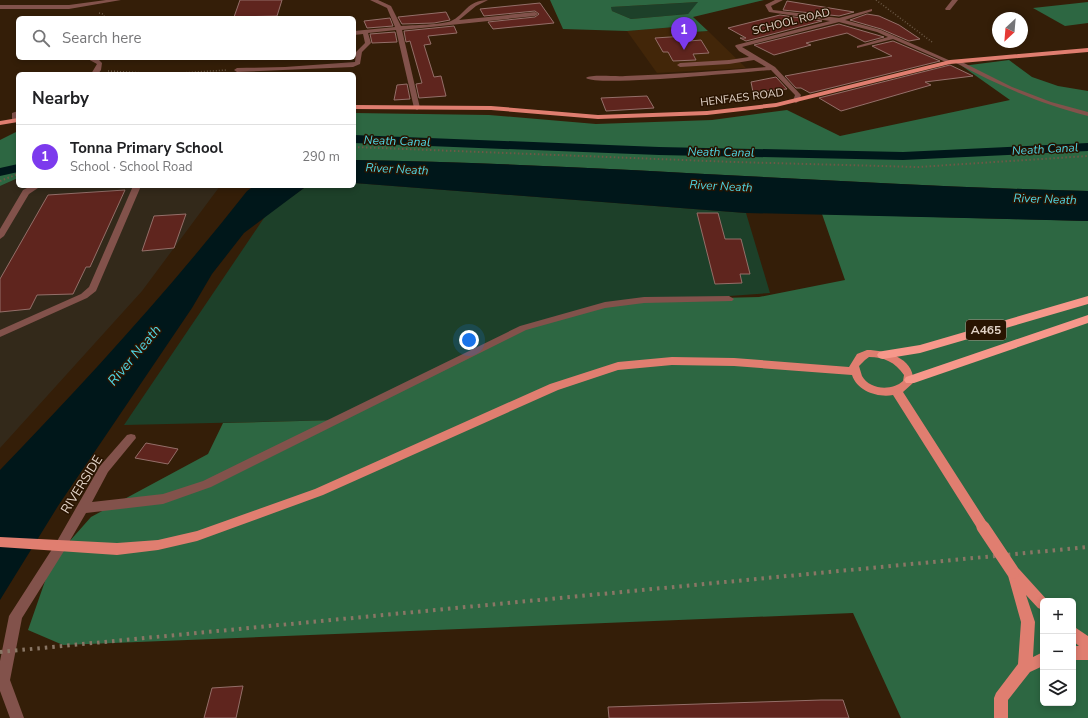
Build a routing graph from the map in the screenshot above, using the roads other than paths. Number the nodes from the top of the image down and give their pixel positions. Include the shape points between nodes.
1 (118, 0) edge
2 (373, 0) edge
3 (485, 0) edge
4 (780, 0) edge
5 (955, 0) edge
6 (0, 6) edge
7 (948, 9) dead end
8 (870, 10) dead end
9 (535, 14) dead end
10 (839, 20) junction
11 (451, 24) junction
12 (399, 29) junction
13 (356, 32) edge
14 (365, 32) junction
15 (894, 37) junction
16 (860, 47) dead end
17 (1088, 50) edge
18 (754, 58) junction
19 (96, 60) edge
20 (950, 62) junction
21 (958, 62) junction
22 (680, 65) dead end
23 (773, 68) junction
24 (237, 70) road end
25 (96, 72) edge
26 (590, 78) dead end
27 (796, 101) junction
28 (356, 107) edge
29 (417, 108) junction
30 (1088, 114) edge
31 (16, 120) edge
32 (0, 123) edge
33 (33, 188) edge
34 (136, 188) edge
35 (0, 236) edge
36 (729, 299) dead end
37 (1088, 300) edge
38 (1088, 319) edge
39 (0, 334) edge
40 (883, 355) junction
41 (854, 371) junction
42 (910, 380) junction
43 (896, 392) junction
44 (131, 438) dead end
45 (82, 508) junction
46 (0, 542) edge
47 (60, 547) junction
48 (1013, 572) junction
49 (1040, 601) edge
50 (1075, 634) edge
51 (1088, 645) edge
52 (1076, 653) edge
53 (1088, 653) edge
54 (1040, 660) edge
55 (1025, 667) junction
56 (17, 718) edge
57 (1000, 718) edge

1 - 6 street via 70,7
2 - 12 street via 389,7
3 - 11 street via 474,5
4 - 10 street via 768,5 771,11
5 - 7 street
8 - 10 street
9 - 11 street
10 - 15 street, SCHOOL ROAD
10 - 18 street, SCHOOL ROAD via 738,46
11 - 12 street
12 - 14 street
12 - 29 street
13 - 14 street
14 - 24 street via 368,43 359,52 358,62 354,65
15 - 16 street
15 - 20 street, SCHOOL ROAD
17 - 21 main road, HENFAES ROAD
18 - 22 street
18 - 23 street, SCHOOL ROAD
19 - 25 street via 100,64
20 - 21 main road, HENFAES ROAD
20 - 27 main road, HENFAES ROAD
21 - 30 street via 1010,88
23 - 26 street via 611,80
23 - 27 street, SCHOOL ROAD via 798,95
27 - 29 main road, HENFAES ROAD via 776,106 707,113 598,117 491,108
28 - 29 main road, HENFAES ROAD
31 - 32 main road
33 - 35 street via 26,192
34 - 39 street via 93,290
36 - 45 street via 644,300 605,305 523,328 207,484 162,499
37 - 40 highway, A465 via 920,350
38 - 42 highway, A465
40 - 41 main road via 867,354 861,357 856,361
40 - 42 main road via 905,367
41 - 43 main road via 870,388 888,393
41 - 47 main road via 734,362 672,361 618,366 554,387 319,492 196,536 158,545 117,549
42 - 43 main road via 908,385
43 - 48 main road, bridge
44 - 45 street, RIVERSIDE via 104,469
45 - 47 street, RIVERSIDE
46 - 47 main road
47 - 56 street, RIVERSIDE via 16,616 3,680
48 - 49 main road
48 - 55 main road via 1028,622
50 - 51 main road
52 - 53 main road
54 - 55 main road
55 - 57 main road via 1002,698

